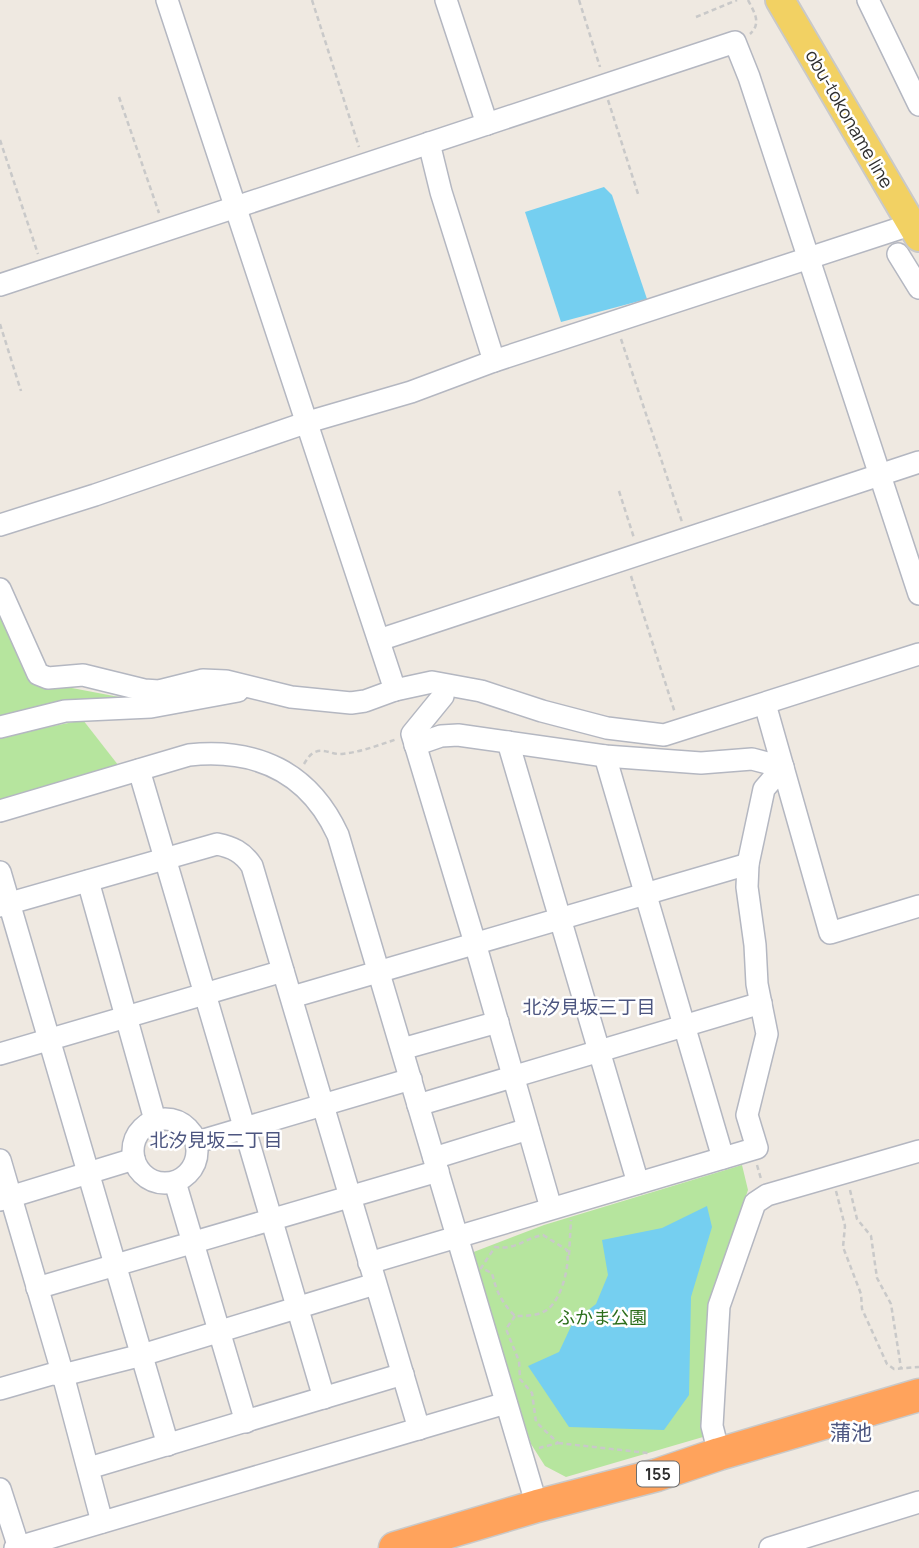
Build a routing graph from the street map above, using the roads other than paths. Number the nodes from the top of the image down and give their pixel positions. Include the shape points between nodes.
1 (167, 0) edge
2 (446, 0) edge
3 (780, 0) edge
4 (869, 0) edge
5 (919, 106) edge
6 (487, 124) junction
7 (429, 143) junction
8 (236, 206) junction
9 (912, 234) edge
10 (807, 259) junction
11 (0, 285) edge
12 (919, 288) edge
13 (494, 361) junction
14 (308, 422) junction
15 (919, 462) edge
16 (879, 475) junction
17 (0, 525) edge
18 (0, 589) edge
19 (919, 594) edge
20 (379, 640) junction
21 (919, 654) edge
22 (444, 685) junction
23 (247, 688) junction
24 (395, 690) junction
25 (765, 704) junction
26 (0, 727) edge
27 (413, 740) junction
28 (508, 742) junction
29 (606, 756) junction
30 (783, 767) junction
31 (139, 770) junction
32 (0, 811) edge
33 (166, 858) junction
34 (748, 864) junction
35 (0, 872) edge
36 (88, 881) junction
37 (647, 893) junction
38 (4, 905) edge
39 (919, 906) edge
40 (560, 918) junction
41 (475, 943) junction
42 (283, 971) junction
43 (380, 971) junction
44 (205, 993) junction
45 (292, 997) junction
46 (761, 1003) junction
47 (126, 1016) junction
48 (498, 1022) junction
49 (685, 1026) junction
50 (48, 1038) junction
51 (402, 1049) junction
52 (599, 1051) junction
53 (0, 1054) edge
54 (513, 1077) junction
55 (411, 1079) junction
56 (322, 1105) junction
57 (418, 1105) junction
58 (155, 1120) junction
59 (244, 1129) junction
60 (528, 1129) junction
61 (197, 1142) junction
62 (919, 1151) edge
63 (723, 1158) junction
64 (134, 1159) junction
65 (0, 1160) edge
66 (436, 1165) junction
67 (89, 1174) junction
68 (175, 1182) junction
69 (638, 1183) junction
70 (349, 1196) junction
71 (5, 1199) edge
72 (559, 1206) junction
73 (271, 1220) junction
74 (457, 1236) junction
75 (193, 1243) junction
76 (369, 1263) junction
77 (115, 1265) junction
78 (375, 1284) junction
79 (37, 1288) junction
80 (297, 1307) junction
81 (219, 1331) junction
82 (142, 1354) junction
83 (403, 1374) junction
84 (63, 1376) junction
85 (0, 1389) edge
86 (919, 1395) edge
87 (324, 1398) junction
88 (506, 1403) junction
89 (919, 1415) edge
90 (246, 1422) junction
91 (419, 1429) junction
92 (168, 1444) junction
93 (719, 1454) junction
94 (89, 1468) junction
95 (0, 1489) edge
96 (919, 1502) edge
97 (537, 1506) junction
98 (102, 1522) junction
99 (18, 1548) edge
100 (395, 1548) edge
101 (467, 1548) edge
102 (770, 1548) edge

1 - 8 street
2 - 6 street
3 - 9 main road, obu-tokoname line
4 - 5 street
6 - 7 street
6 - 10 street via 735,42
7 - 8 street
7 - 13 street
8 - 11 street
8 - 14 street
9 - 10 street
9 - 12 street
10 - 13 street
10 - 16 street
13 - 14 street via 411,392
14 - 17 street
14 - 20 street
15 - 16 street
16 - 19 street
16 - 20 street
18 - 23 street via 42,676 83,675 159,691 202,680
20 - 24 street
21 - 25 street
22 - 24 street via 432,682
22 - 25 street via 481,691 607,729 664,735
22 - 27 street via 443,696
23 - 24 street via 351,703
23 - 26 street via 151,708 65,711
25 - 30 street
27 - 28 street via 458,735
27 - 41 street
28 - 29 street
28 - 40 street
29 - 30 street via 677,762 752,759
29 - 37 street
30 - 34 street via 764,789
30 - 39 street via 830,933
31 - 32 street
31 - 33 street
31 - 43 street via 213,753 253,758 294,779 330,817
33 - 36 street
33 - 42 street via 217,844 246,856
33 - 44 street
34 - 37 street
34 - 46 street
35 - 38 street
36 - 38 street
36 - 47 street
37 - 40 street
37 - 49 street
38 - 50 street
40 - 41 street
40 - 52 street
41 - 43 street
41 - 48 street
42 - 44 street
42 - 45 street
43 - 45 street
43 - 51 street
44 - 47 street
44 - 59 street
45 - 56 street
46 - 49 street
46 - 63 street via 767,1034 747,1115 757,1148
47 - 50 street
47 - 58 street
48 - 51 street
48 - 54 street
49 - 52 street
49 - 63 street
50 - 53 street
50 - 67 street
51 - 55 street
52 - 54 street
52 - 69 street
54 - 57 street
54 - 60 street
55 - 56 street
55 - 57 street
56 - 59 street
56 - 70 street
57 - 66 street
58 - 61 street via 176,1120
58 - 64 street via 135,1140
59 - 61 street
59 - 73 street
60 - 66 street
60 - 72 street
61 - 68 street via 196,1161
62 - 93 street via 767,1195 755,1203 719,1306 712,1416
63 - 69 street
64 - 67 street
64 - 68 street via 145,1176
65 - 71 street
66 - 70 street
66 - 74 street
67 - 71 street
67 - 77 street
68 - 75 street
69 - 72 street
70 - 73 street
70 - 76 street
71 - 79 street
72 - 74 street
73 - 75 street
73 - 80 street
74 - 76 street
74 - 88 street
75 - 77 street
75 - 81 street
76 - 78 street
77 - 79 street
77 - 82 street
78 - 80 street
78 - 83 street
79 - 84 street
80 - 81 street
80 - 87 street
81 - 82 street
81 - 90 street
82 - 84 street
82 - 92 street
83 - 87 street
83 - 91 street
84 - 85 street via 52,1374
84 - 94 street
86 - 93 highway, 155
87 - 90 street
88 - 91 street
88 - 97 street
89 - 101 highway, 155
90 - 92 street
91 - 98 street
92 - 94 street
93 - 97 highway, 155
94 - 98 street
95 - 99 street
96 - 102 street
97 - 100 highway, 155
98 - 99 street

